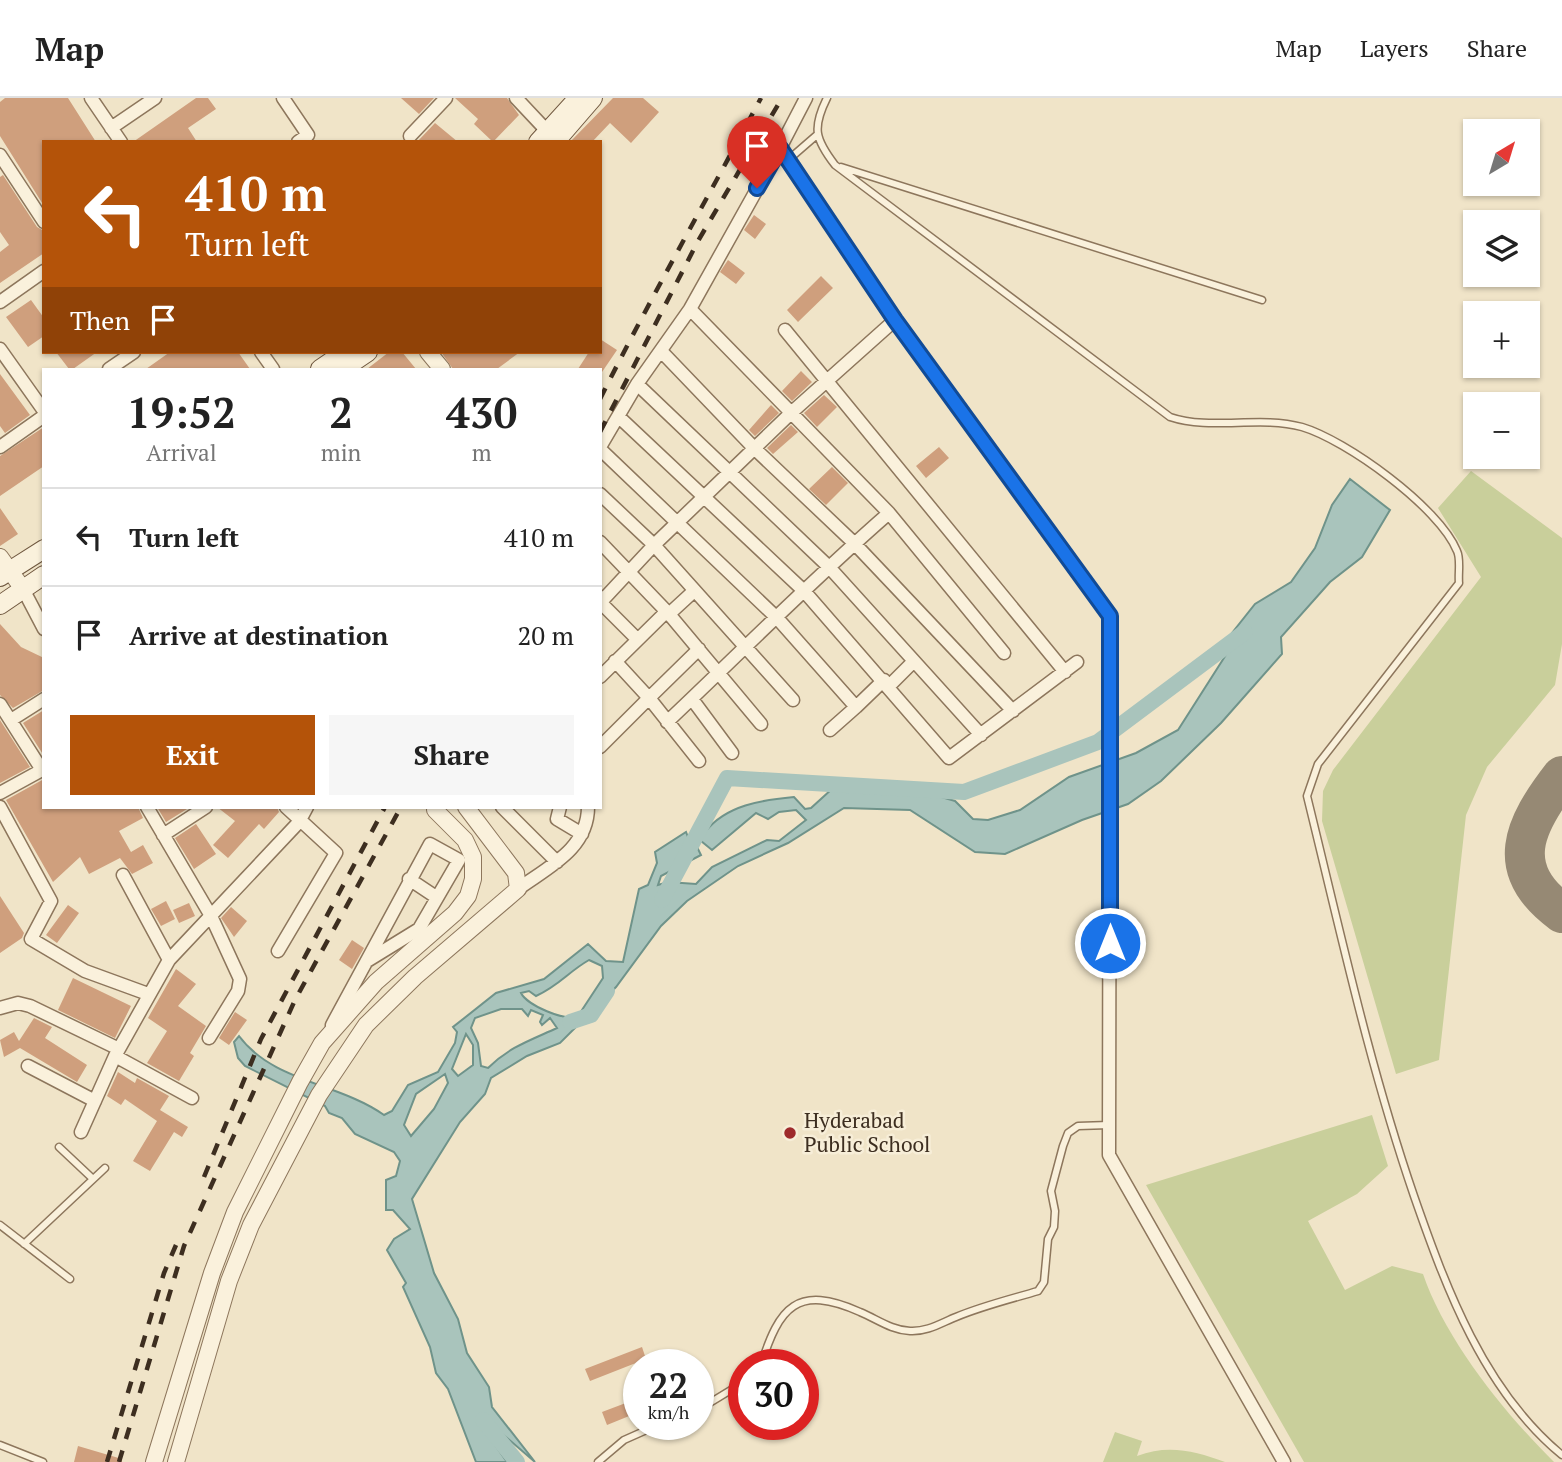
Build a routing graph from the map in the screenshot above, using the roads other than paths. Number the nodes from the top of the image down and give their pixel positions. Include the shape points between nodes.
1 (91, 98) edge
2 (155, 98) edge
3 (284, 98) edge
4 (446, 98) edge
5 (516, 98) edge
6 (578, 98) edge
7 (593, 98) edge
8 (806, 98) edge
9 (827, 98) edge
10 (111, 128) junction
11 (818, 134) junction
12 (410, 136) dead end
13 (547, 138) edge
14 (120, 140) edge
15 (301, 140) edge
16 (780, 148) junction
17 (0, 155) edge
18 (788, 160) junction
19 (835, 165) junction
20 (42, 219) edge
21 (42, 272) edge
22 (1262, 300) dead end
23 (0, 302) edge
24 (690, 309) junction
25 (895, 320) junction
26 (785, 330) dead end
27 (0, 349) edge
28 (660, 351) junction
29 (131, 354) edge
30 (342, 354) edge
31 (365, 354) edge
32 (430, 354) edge
33 (110, 368) edge
34 (321, 368) edge
35 (344, 368) edge
36 (441, 368) edge
37 (828, 381) junction
38 (638, 384) junction
39 (42, 410) edge
40 (792, 412) junction
41 (42, 415) edge
42 (619, 417) junction
43 (602, 445) edge
44 (0, 447) edge
45 (755, 449) junction
46 (602, 450) edge
47 (729, 473) junction
48 (602, 496) edge
49 (704, 498) junction
50 (889, 513) junction
51 (676, 524) junction
52 (854, 543) junction
53 (602, 544) edge
54 (654, 545) junction
55 (42, 550) edge
56 (829, 567) junction
57 (3, 569) edge
58 (629, 572) junction
59 (42, 576) edge
60 (23, 589) junction
61 (694, 591) junction
62 (804, 591) junction
63 (602, 598) edge
64 (0, 605) edge
65 (602, 605) edge
66 (668, 612) junction
67 (778, 619) junction
68 (42, 625) edge
69 (638, 639) junction
70 (743, 646) junction
71 (699, 649) junction
72 (1004, 653) dead end
73 (615, 661) junction
74 (914, 661) junction
75 (1077, 662) dead end
76 (1065, 672) junction
77 (719, 673) junction
78 (602, 675) edge
79 (887, 683) junction
80 (649, 698) junction
81 (692, 699) junction
82 (42, 700) edge
83 (793, 700) dead end
84 (0, 705) edge
85 (856, 707) junction
86 (1013, 711) junction
87 (11, 720) junction
88 (667, 722) junction
89 (761, 724) dead end
90 (830, 730) dead end
91 (982, 735) junction
92 (602, 745) edge
93 (733, 753) dead end
94 (699, 761) dead end
95 (0, 793) edge
96 (0, 807) edge
97 (148, 809) edge
98 (203, 809) edge
99 (288, 809) edge
100 (306, 809) edge
101 (468, 809) edge
102 (504, 809) edge
103 (560, 809) edge
104 (588, 809) edge
105 (435, 810) dead end
106 (299, 822) junction
107 (582, 834) junction
108 (163, 835) junction
109 (557, 862) junction
110 (123, 875) dead end
111 (409, 879) junction
112 (518, 889) junction
113 (436, 897) junction
114 (211, 916) junction
115 (278, 951) dead end
116 (169, 960) junction
117 (368, 961) junction
118 (148, 994) junction
119 (0, 1007) edge
120 (208, 1038) dead end
121 (319, 1047) junction
122 (117, 1052) junction
123 (28, 1066) dead end
124 (192, 1098) dead end
125 (95, 1101) junction
126 (1109, 1125) junction
127 (81, 1132) dead end
128 (59, 1147) dead end
129 (104, 1168) dead end
130 (93, 1179) junction
131 (0, 1225) edge
132 (24, 1244) junction
133 (217, 1260) junction
134 (234, 1268) junction
135 (70, 1279) dead end
136 (765, 1349) edge
137 (624, 1440) edge
138 (0, 1445) edge
139 (1562, 1455) edge
140 (43, 1462) edge
141 (154, 1462) edge
142 (176, 1462) edge
143 (598, 1462) edge
144 (1284, 1462) edge

1 - 10 street
2 - 10 street
3 - 15 street via 308,135
4 - 12 street
5 - 13 street
6 - 13 main road
7 - 13 main road
8 - 16 street
9 - 11 lane via 817,118
10 - 14 street
11 - 18 lane
11 - 19 lane via 819,144
16 - 18 street
16 - 24 street
17 - 20 street
18 - 25 street
19 - 22 lane
19 - 139 lane via 1170,417 1188,424 1261,422 1301,427 1338,442 1424,505 1458,552 1459,583 1318,764 1307,796 1385,1112 1440,1270 1499,1383
21 - 23 street
24 - 28 street
24 - 40 street
25 - 37 street
25 - 126 street via 1110,616
26 - 37 street
27 - 39 street
28 - 38 street
28 - 45 street
29 - 33 street
30 - 34 main road
31 - 35 main road
32 - 36 street
37 - 40 street
37 - 76 street
38 - 42 street
38 - 47 street
40 - 45 street
40 - 50 street
41 - 44 street
42 - 43 street
42 - 49 street
45 - 47 street
45 - 52 street
46 - 51 street
47 - 49 street
47 - 56 street
48 - 54 street
49 - 51 street
49 - 62 street
50 - 52 street
50 - 72 street
51 - 54 street
51 - 67 street
52 - 56 street
52 - 86 street
53 - 58 street
54 - 58 street
54 - 61 street
55 - 57 main road
56 - 62 street
56 - 74 street
57 - 60 street
58 - 63 street
58 - 66 street
59 - 60 main road
60 - 64 main road
60 - 68 street
61 - 66 street
61 - 70 street
62 - 67 street
62 - 79 street
65 - 69 street
66 - 69 street
66 - 71 street
67 - 70 street
67 - 85 street
69 - 73 street
70 - 77 street
70 - 83 street
71 - 77 street
71 - 80 street
73 - 78 street
73 - 80 street
74 - 79 street
74 - 91 street
75 - 76 street
76 - 86 street
77 - 81 street
77 - 89 street
79 - 85 street
79 - 91 street via 949,758
80 - 88 street
80 - 92 street
81 - 88 street
81 - 93 street
82 - 87 street
84 - 87 street
85 - 90 street
86 - 91 street
87 - 95 street via 42,770
88 - 94 street
96 - 118 street via 51,901 31,939 85,971
97 - 108 street
98 - 108 street
99 - 106 street
100 - 106 street
101 - 112 street via 516,873
102 - 109 street
103 - 107 street via 557,819
104 - 107 street
105 - 121 street via 465,840 473,856 468,896 455,913 376,982
106 - 114 street
106 - 115 street via 336,853
107 - 109 street
108 - 114 street
109 - 112 street
110 - 116 street
111 - 113 street
111 - 113 street via 430,844 458,860
111 - 117 street
112 - 134 street via 366,1025 319,1095 250,1225
113 - 117 street via 419,929
114 - 116 street
114 - 120 street via 240,985
116 - 118 street
117 - 121 street
118 - 122 street
119 - 122 street via 30,1006
121 - 133 street via 234,1212
122 - 124 street
122 - 125 street
123 - 125 street
125 - 127 street
126 - 136 lane via 1078,1126 1062,1146 1052,1191 1054,1227 1048,1239 1044,1282 1038,1291 912,1331 891,1328 824,1301 801,1301 782,1313
126 - 144 street via 1109,1155
128 - 130 lane
129 - 130 lane
130 - 132 lane
131 - 132 lane
132 - 135 lane
133 - 134 street
133 - 141 street
134 - 142 street
137 - 143 lane
138 - 140 lane

